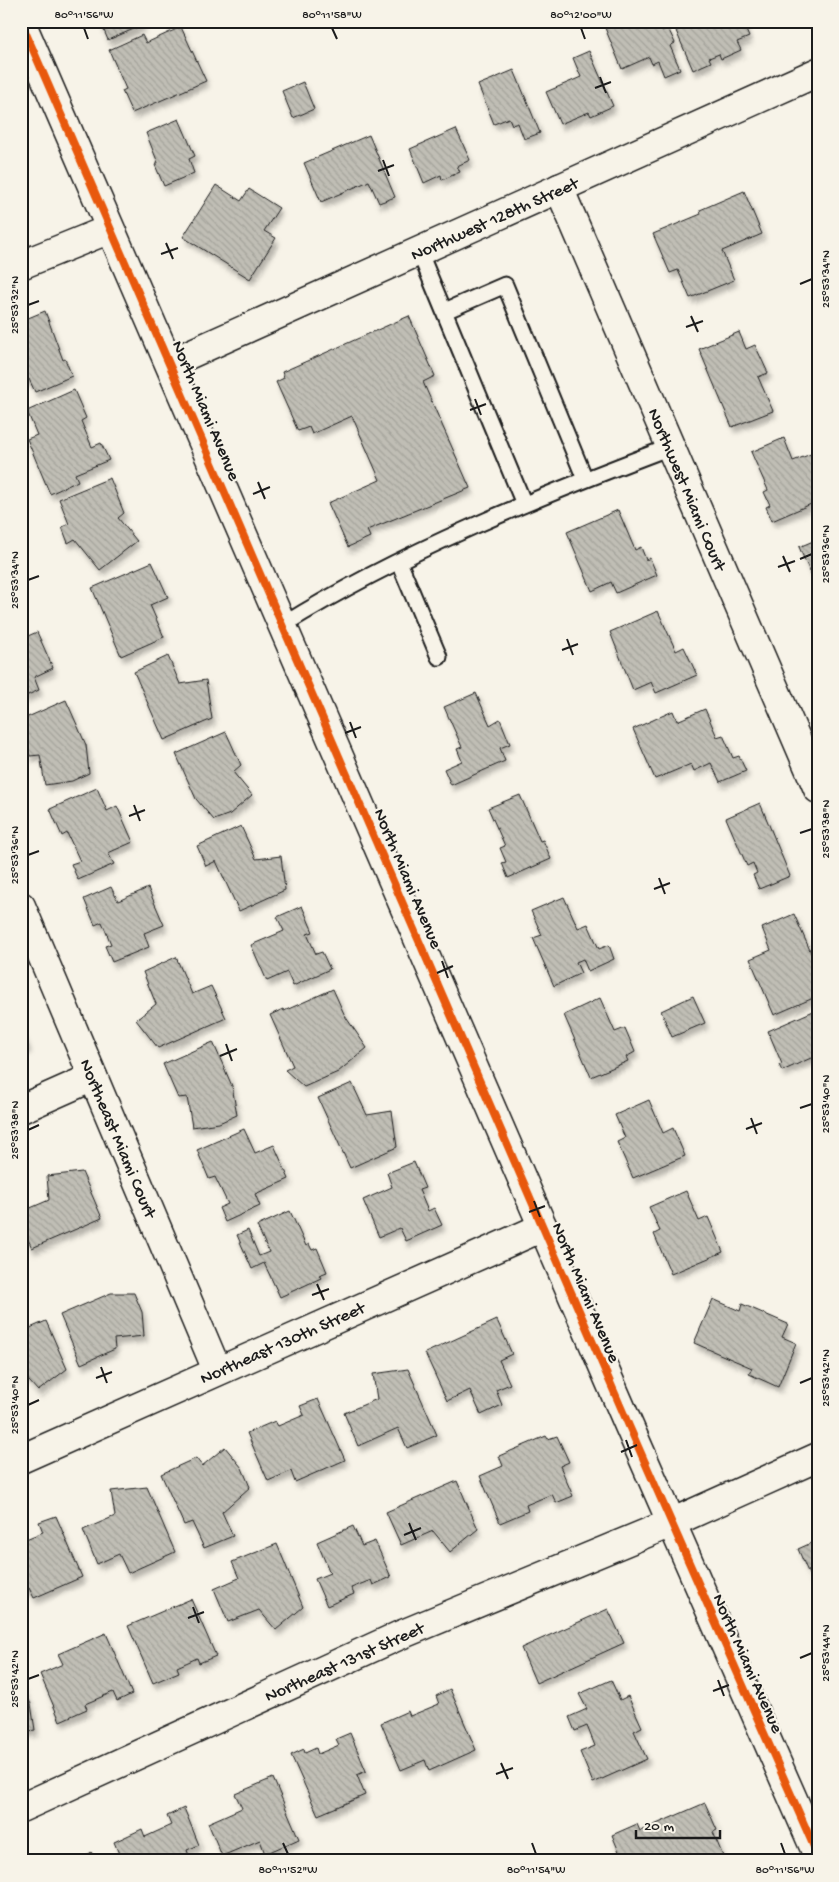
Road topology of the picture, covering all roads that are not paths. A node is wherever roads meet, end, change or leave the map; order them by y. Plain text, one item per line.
1 (21, 22) edge
2 (818, 72) edge
3 (559, 188) junction
4 (110, 229) junction
5 (419, 251) junction
6 (21, 265) edge
7 (445, 312) junction
8 (170, 362) junction
9 (670, 447) junction
10 (585, 479) junction
11 (524, 504) junction
12 (400, 562) junction
13 (283, 625) junction
14 (438, 657) dead end
15 (818, 789) edge
16 (21, 906) edge
17 (93, 1077) junction
18 (21, 1109) edge
19 (543, 1227) junction
20 (218, 1370) junction
21 (818, 1457) edge
22 (21, 1459) edge
23 (671, 1523) junction
24 (21, 1808) edge
25 (818, 1856) edge

1 - 4 street, North Miami Avenue
2 - 3 street, Northwest 128th Street
3 - 5 street, Northwest 128th Street
3 - 9 street, Northwest Miami Court
4 - 6 street
4 - 8 street, North Miami Avenue
5 - 7 lane
5 - 8 street, Northwest 128th Street
7 - 10 lane
7 - 11 lane
8 - 13 street, North Miami Avenue
9 - 10 lane
9 - 15 street, Northwest Miami Court
10 - 11 lane
11 - 12 lane
12 - 13 lane
12 - 14 lane
13 - 19 street, North Miami Avenue
16 - 17 street, Northeast Miami Court
17 - 18 street
17 - 20 street, Northeast Miami Court
19 - 20 street, Northeast 130th Street
19 - 23 street, North Miami Avenue
20 - 22 street, Northeast 130th Street
21 - 23 street, Northeast 131st Street
23 - 24 street, Northeast 131st Street
23 - 25 street, North Miami Avenue

